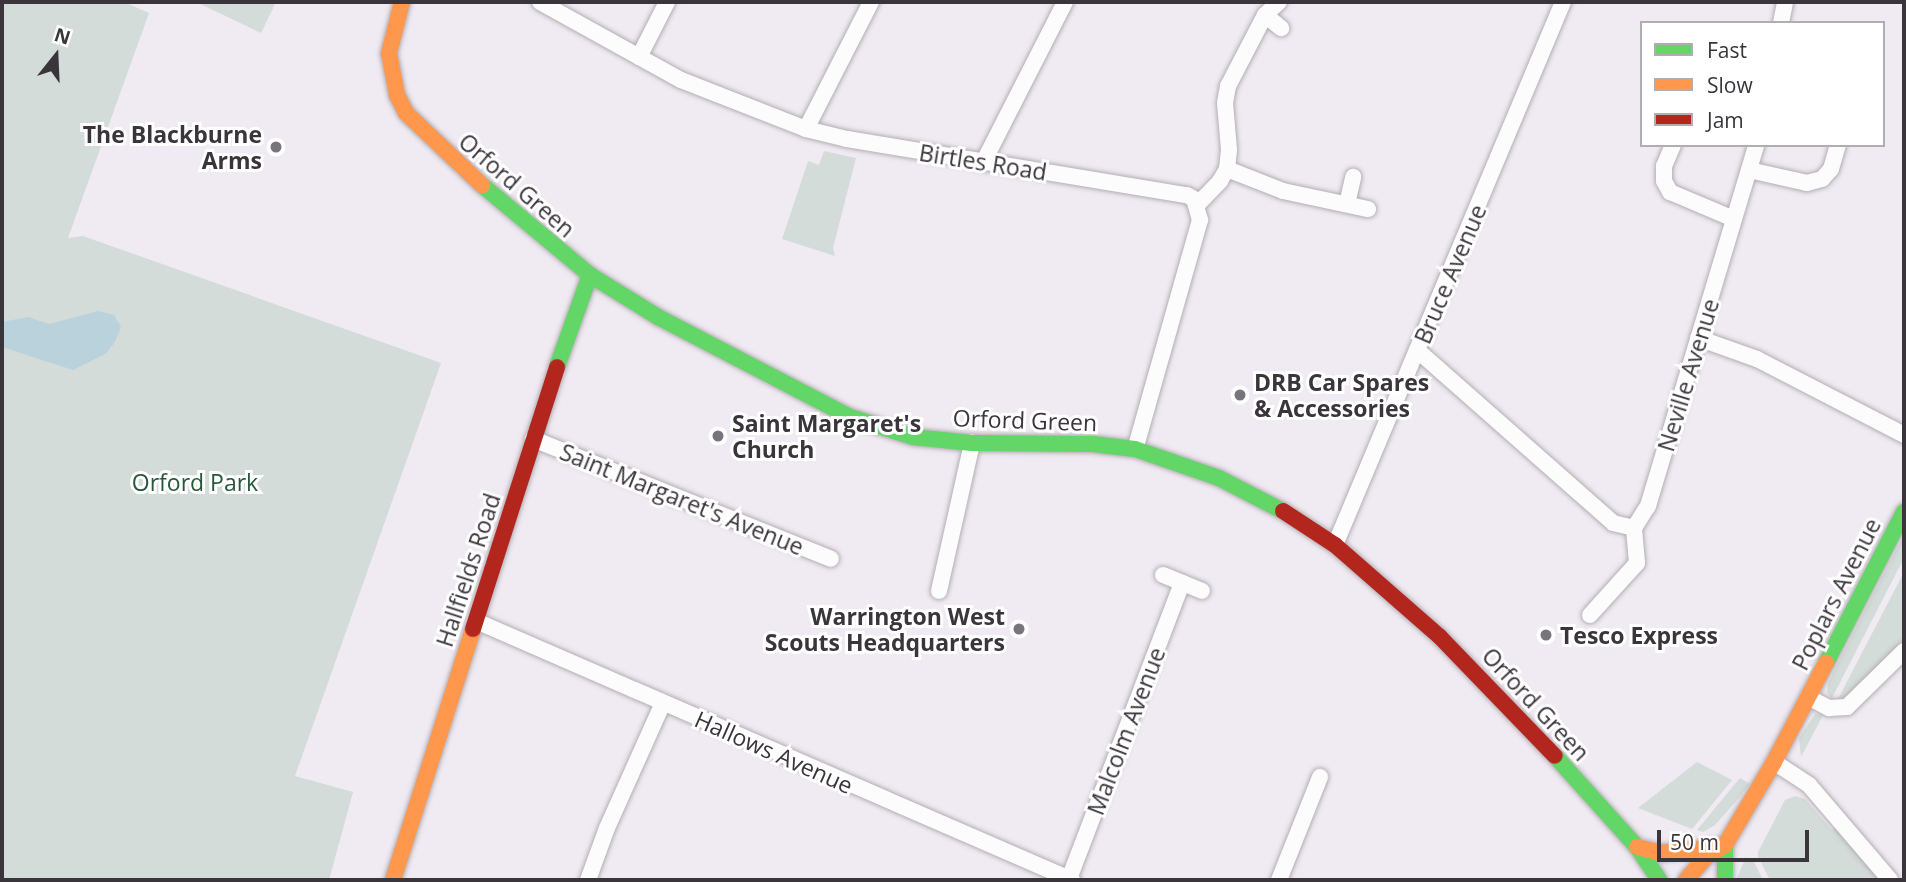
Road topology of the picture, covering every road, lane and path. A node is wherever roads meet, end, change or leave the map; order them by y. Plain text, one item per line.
1 (402, 2) edge
2 (540, 2) edge
3 (667, 2) edge
4 (871, 2) edge
5 (1065, 2) edge
6 (1279, 2) edge
7 (1563, 2) edge
8 (1785, 2) edge
9 (1265, 15) junction
10 (1782, 21) edge
11 (1282, 28) dead end
12 (639, 57) junction
13 (806, 130) junction
14 (1672, 147) edge
15 (1755, 147) edge
16 (1837, 147) edge
17 (983, 163) junction
18 (1227, 169) junction
19 (1749, 170) junction
20 (1353, 177) dead end
21 (1198, 204) junction
22 (1347, 204) junction
23 (1368, 209) dead end
24 (1734, 219) junction
25 (590, 275) junction
26 (1698, 338) junction
27 (1417, 350) junction
28 (1904, 436) edge
29 (533, 439) junction
30 (972, 443) junction
31 (1135, 449) junction
32 (1904, 512) edge
33 (1634, 527) junction
34 (1335, 545) junction
35 (831, 559) dead end
36 (1163, 575) dead end
37 (1182, 583) junction
38 (939, 591) dead end
39 (1202, 591) dead end
40 (1590, 614) dead end
41 (476, 621) junction
42 (1904, 651) edge
43 (1808, 697) junction
44 (663, 703) junction
45 (1774, 762) junction
46 (1320, 777) dead end
47 (1722, 846) junction
48 (1637, 848) junction
49 (594, 878) edge
50 (393, 880) edge
51 (1071, 880) edge
52 (1279, 880) edge
53 (1659, 880) edge
54 (1680, 880) edge
55 (1686, 880) edge
56 (1725, 880) edge
57 (1890, 880) edge

1 - 25 main road, Orford Green
2 - 12 street, Birtles Road
3 - 12 street
4 - 13 street
5 - 17 street
6 - 9 street
7 - 27 street, Bruce Avenue
8 - 10 street
9 - 11 street
9 - 18 street
12 - 13 street, Birtles Road
13 - 17 street, Birtles Road
14 - 24 street
15 - 19 street, Neville Avenue
16 - 19 street
17 - 21 street, Birtles Road
18 - 21 street
18 - 22 street
19 - 24 street, Neville Avenue
20 - 22 street
21 - 31 street
22 - 23 street
24 - 26 street, Neville Avenue
25 - 29 main road, Hallfields Road
25 - 30 main road, Orford Green
26 - 28 street
26 - 33 street, Neville Avenue
27 - 33 street
27 - 34 street, Bruce Avenue
29 - 35 street, Saint Margaret's Avenue
29 - 41 main road, Hallfields Road
30 - 31 main road, Orford Green
30 - 38 street
31 - 34 main road, Orford Green
32 - 43 main road, Poplars Avenue
33 - 40 street
34 - 48 main road, Orford Green
36 - 37 street
37 - 39 street
37 - 51 street, Malcolm Avenue
41 - 44 street, Hallows Avenue
41 - 50 main road, Hallfields Road
42 - 43 street, Poplars Avenue
43 - 45 main road, Poplars Avenue
44 - 49 street
44 - 51 street, Hallows Avenue
45 - 47 main road, Poplars Avenue
45 - 57 street
46 - 52 street
47 - 48 main road
47 - 55 main road, Poplars Avenue
47 - 56 main road
48 - 53 main road, Orford Green
48 - 54 main road, Orford Green

